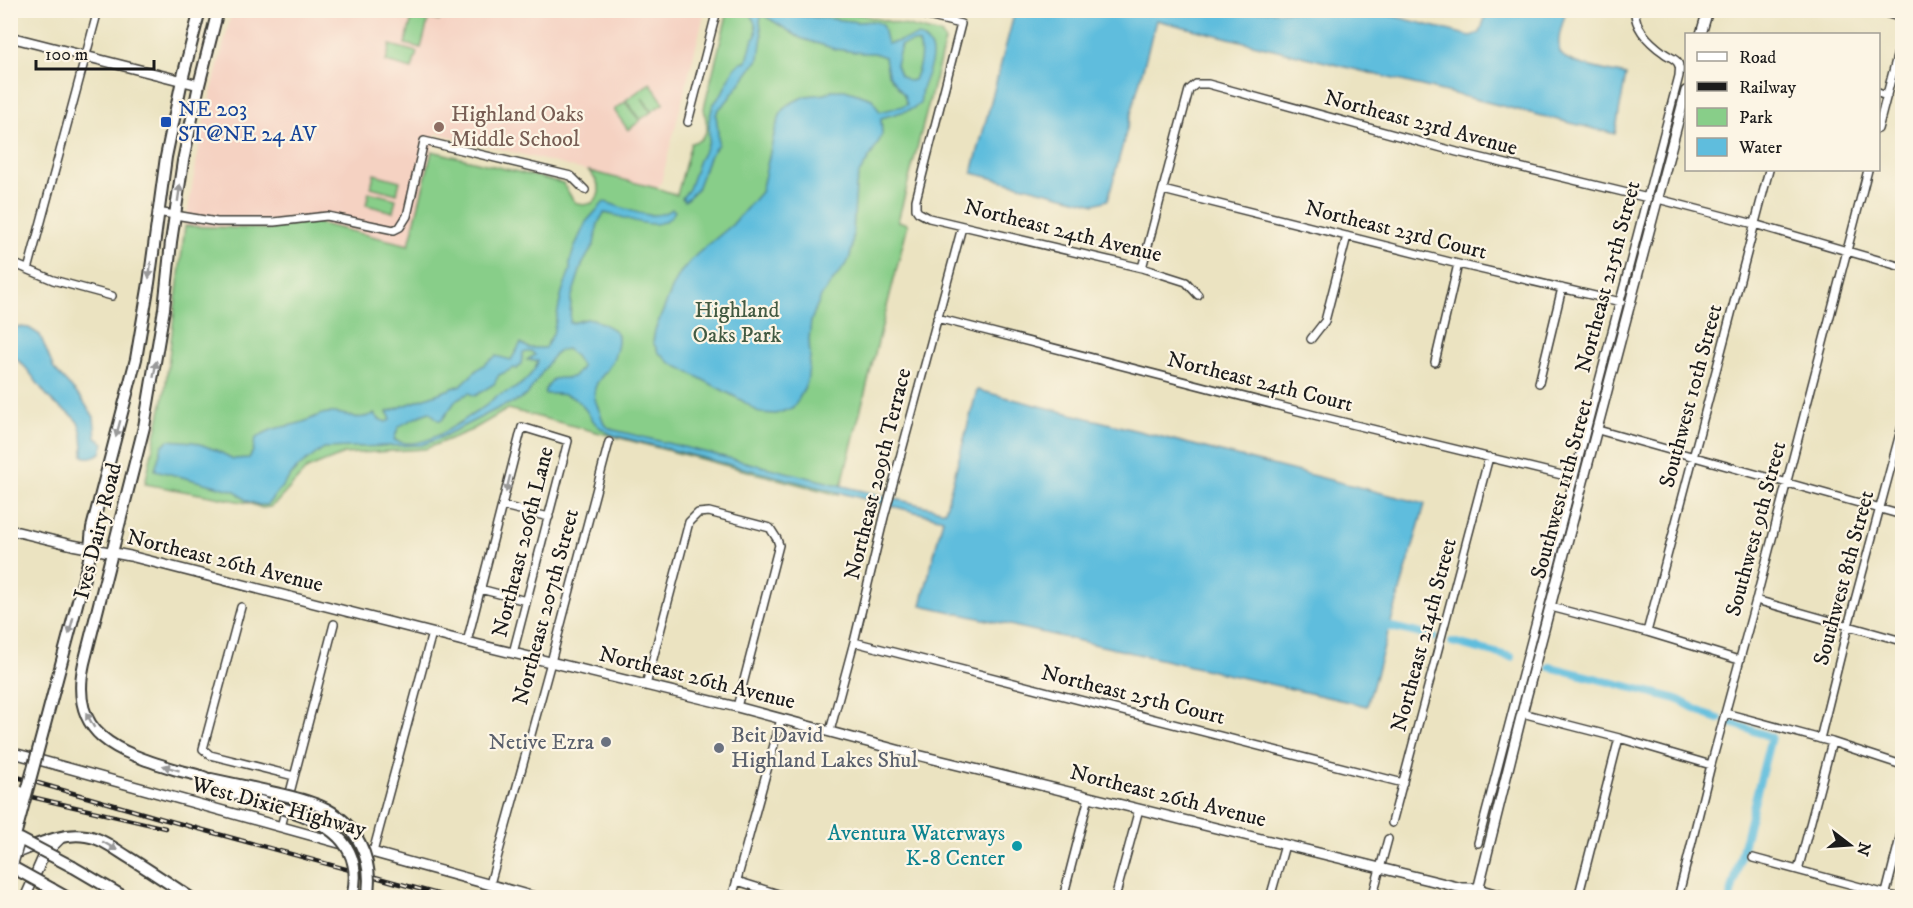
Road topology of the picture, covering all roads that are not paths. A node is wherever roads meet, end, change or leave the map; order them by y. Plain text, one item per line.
1 (98, 10) edge
2 (200, 10) edge
3 (218, 10) edge
4 (717, 10) edge
5 (902, 10) edge
6 (1635, 10) edge
7 (1708, 10) edge
8 (1879, 10) edge
9 (1902, 17) edge
10 (1701, 33) edge
11 (10, 37) edge
12 (1902, 37) edge
13 (86, 56) junction
14 (182, 80) junction
15 (199, 85) junction
16 (1685, 93) edge
17 (1880, 94) edge
18 (1887, 96) junction
19 (688, 122) dead end
20 (1880, 122) edge
21 (1768, 171) edge
22 (1868, 171) edge
23 (585, 190) dead end
24 (1163, 190) junction
25 (1653, 199) junction
26 (157, 212) junction
27 (175, 215) junction
28 (1755, 225) junction
29 (962, 227) junction
30 (1347, 236) junction
31 (1846, 252) junction
32 (10, 262) edge
33 (1458, 264) junction
34 (1902, 267) edge
35 (1142, 268) junction
36 (28, 270) junction
37 (1562, 288) junction
38 (1198, 295) dead end
39 (112, 296) dead end
40 (1621, 302) junction
41 (937, 318) junction
42 (1311, 339) dead end
43 (1435, 362) dead end
44 (1539, 383) dead end
45 (1902, 426) edge
46 (1598, 430) junction
47 (609, 442) dead end
48 (1489, 457) junction
49 (1693, 457) junction
50 (1574, 478) junction
51 (1786, 483) junction
52 (503, 506) junction
53 (1881, 509) junction
54 (1902, 515) edge
55 (549, 517) junction
56 (10, 530) edge
57 (90, 549) junction
58 (113, 553) junction
59 (480, 589) junction
60 (1756, 600) junction
61 (526, 601) junction
62 (241, 607) dead end
63 (1551, 607) junction
64 (334, 624) dead end
65 (1848, 626) junction
66 (1647, 632) junction
67 (432, 633) junction
68 (1902, 641) edge
69 (467, 642) junction
70 (854, 642) junction
71 (513, 653) junction
72 (1739, 660) junction
73 (551, 662) junction
74 (646, 685) junction
75 (736, 707) junction
76 (1522, 713) junction
77 (1725, 713) junction
78 (782, 719) junction
79 (830, 731) junction
80 (1619, 738) junction
81 (1820, 739) junction
82 (1832, 742) junction
83 (10, 752) edge
84 (1711, 765) junction
85 (1902, 765) edge
86 (294, 776) junction
87 (31, 777) junction
88 (208, 779) junction
89 (1403, 783) junction
90 (1089, 797) junction
91 (1140, 809) junction
92 (10, 810) edge
93 (1392, 823) dead end
94 (281, 828) junction
95 (1902, 830) edge
96 (15, 836) edge
97 (60, 839) junction
98 (1388, 839) dead end
99 (1478, 843) dead end
100 (1285, 845) junction
101 (10, 850) edge
102 (373, 852) junction
103 (10, 855) edge
104 (1753, 858) dead end
105 (11, 868) edge
106 (1380, 868) junction
107 (1798, 870) junction
108 (736, 881) junction
109 (490, 884) junction
110 (1477, 893) edge
111 (1886, 893) junction
112 (25, 897) edge
113 (69, 897) edge
114 (126, 897) edge
115 (191, 897) edge
116 (352, 897) edge
117 (367, 897) edge
118 (538, 897) edge
119 (732, 897) edge
120 (791, 897) edge
121 (1063, 897) edge
122 (1115, 897) edge
123 (1270, 897) edge
124 (1372, 897) edge
125 (1512, 897) edge
126 (1578, 897) edge
127 (1678, 897) edge
128 (1901, 897) edge

1 - 13 street
2 - 14 main road, Ives Dairy Road
3 - 15 main road, Ives Dairy Road
4 - 19 street
5 - 29 street, Northeast 24th Avenue
6 - 25 street, Northeast 215th Street
7 - 10 street
8 - 9 street
11 - 13 street
12 - 18 street
13 - 14 street
13 - 36 street
14 - 15 street
14 - 26 main road, Ives Dairy Road
27 -> 15 main road, Ives Dairy Road
16 - 25 street, Southwest 11th Street
17 - 18 street
18 - 20 street
21 - 28 street, Southwest 10th Street
22 - 31 street, Southwest 9th Street
23 - 27 street
24 - 25 street, Northeast 23rd Avenue
24 - 30 street, Northeast 23rd Court
24 - 35 street
25 - 28 street, Northeast 23rd Avenue
25 - 40 street, Northeast 215th Street
25 - 46 street, Southwest 11th Street
26 - 27 street
26 -> 57 main road, Ives Dairy Road
58 -> 27 main road, Ives Dairy Road
28 - 31 street, Northeast 23rd Avenue
28 - 49 street, Southwest 10th Street
29 - 35 street, Northeast 24th Avenue
29 - 41 street, Northeast 209th Terrace
30 - 33 street, Northeast 23rd Court
30 - 42 street
31 - 34 street, Northeast 23rd Avenue
31 - 51 street, Southwest 9th Street
32 - 36 street
33 - 37 street, Northeast 23rd Court
33 - 43 street
35 - 38 street, Northeast 24th Avenue
36 - 39 street
37 - 40 street, Northeast 23rd Court
37 - 44 street
40 - 50 street, Northeast 215th Street
41 - 48 street, Northeast 24th Court
41 - 70 street, Northeast 209th Terrace
45 - 53 street, Southwest 8th Street
46 - 49 street
46 - 63 street, Southwest 11th Street
47 - 73 street, Northeast 207th Street
48 - 50 street, Northeast 24th Court
48 - 89 street, Northeast 214th Street
49 - 51 street
49 - 66 street, Southwest 10th Street
50 - 99 street, Northeast 215th Street
51 - 53 street
51 - 60 street, Southwest 9th Street
52 - 55 street
55 -> 52 street, Northeast 206th Lane
52 - 59 street
53 - 54 street
53 - 65 street, Southwest 8th Street
55 - 61 street, Northeast 206th Lane
56 - 57 street, Northeast 26th Avenue
57 - 58 street, Northeast 26th Avenue
57 -> 87 main road, Ives Dairy Road, bridge
58 - 67 street, Northeast 26th Avenue
88 -> 58 main road, Ives Dairy Road
59 - 61 street
59 - 69 street
60 - 65 street
60 - 72 street, Southwest 9th Street
61 - 71 street, Northeast 206th Lane
62 - 86 street
63 - 66 street
63 - 76 street, Southwest 11th Street
64 - 86 street
65 - 68 street
65 - 81 street, Southwest 8th Street
66 - 72 street
67 - 69 street, Northeast 26th Avenue
67 - 102 street
69 - 71 street, Northeast 26th Avenue
70 - 79 street, Northeast 209th Terrace
70 - 89 street, Northeast 25th Court
71 - 73 street, Northeast 26th Avenue
72 - 77 street, Southwest 9th Street
73 - 74 street, Northeast 26th Avenue
73 - 109 street, Northeast 207th Street
74 - 75 street, Northeast 26th Avenue
74 - 75 street
75 - 78 street, Northeast 26th Avenue
76 - 80 street
76 - 110 street, Southwest 11th Street
77 - 81 street
77 - 84 street, Southwest 9th Street
78 - 79 street, Northeast 26th Avenue
78 - 108 street
79 - 90 street, Northeast 26th Avenue
80 - 84 street
80 - 126 street
81 - 82 street
82 - 85 street
82 - 107 street
83 - 94 street, West Dixie Highway
84 - 127 street, Southwest 9th Street
86 - 94 street
87 - 92 main road, bridge
87 - 96 main road, Ives Dairy Road, bridge
88 - 116 main road, Ives Dairy Road, bridge
88 - 117 main road, bridge
89 - 93 street, Northeast 214th Street
90 - 91 street, Northeast 26th Avenue
90 - 121 street
91 - 100 street, Northeast 26th Avenue
91 - 122 street
94 - 102 street, West Dixie Highway
95 - 111 street
96 - 101 main road, Ives Dairy Road
96 - 105 street, Ives Dairy Road, bridge
96 - 114 main road, bridge
97 - 103 main road
97 - 112 street
97 -> 115 main road
98 - 106 street
100 - 106 street, Northeast 26th Avenue
100 - 123 street
102 - 109 street, West Dixie Highway
104 - 107 street
105 - 113 main road, bridge
106 - 110 street, Northeast 26th Avenue
106 - 124 street
107 - 111 street
108 - 119 street
108 - 120 street
109 - 118 street, West Dixie Highway
110 - 125 street
111 - 128 street

